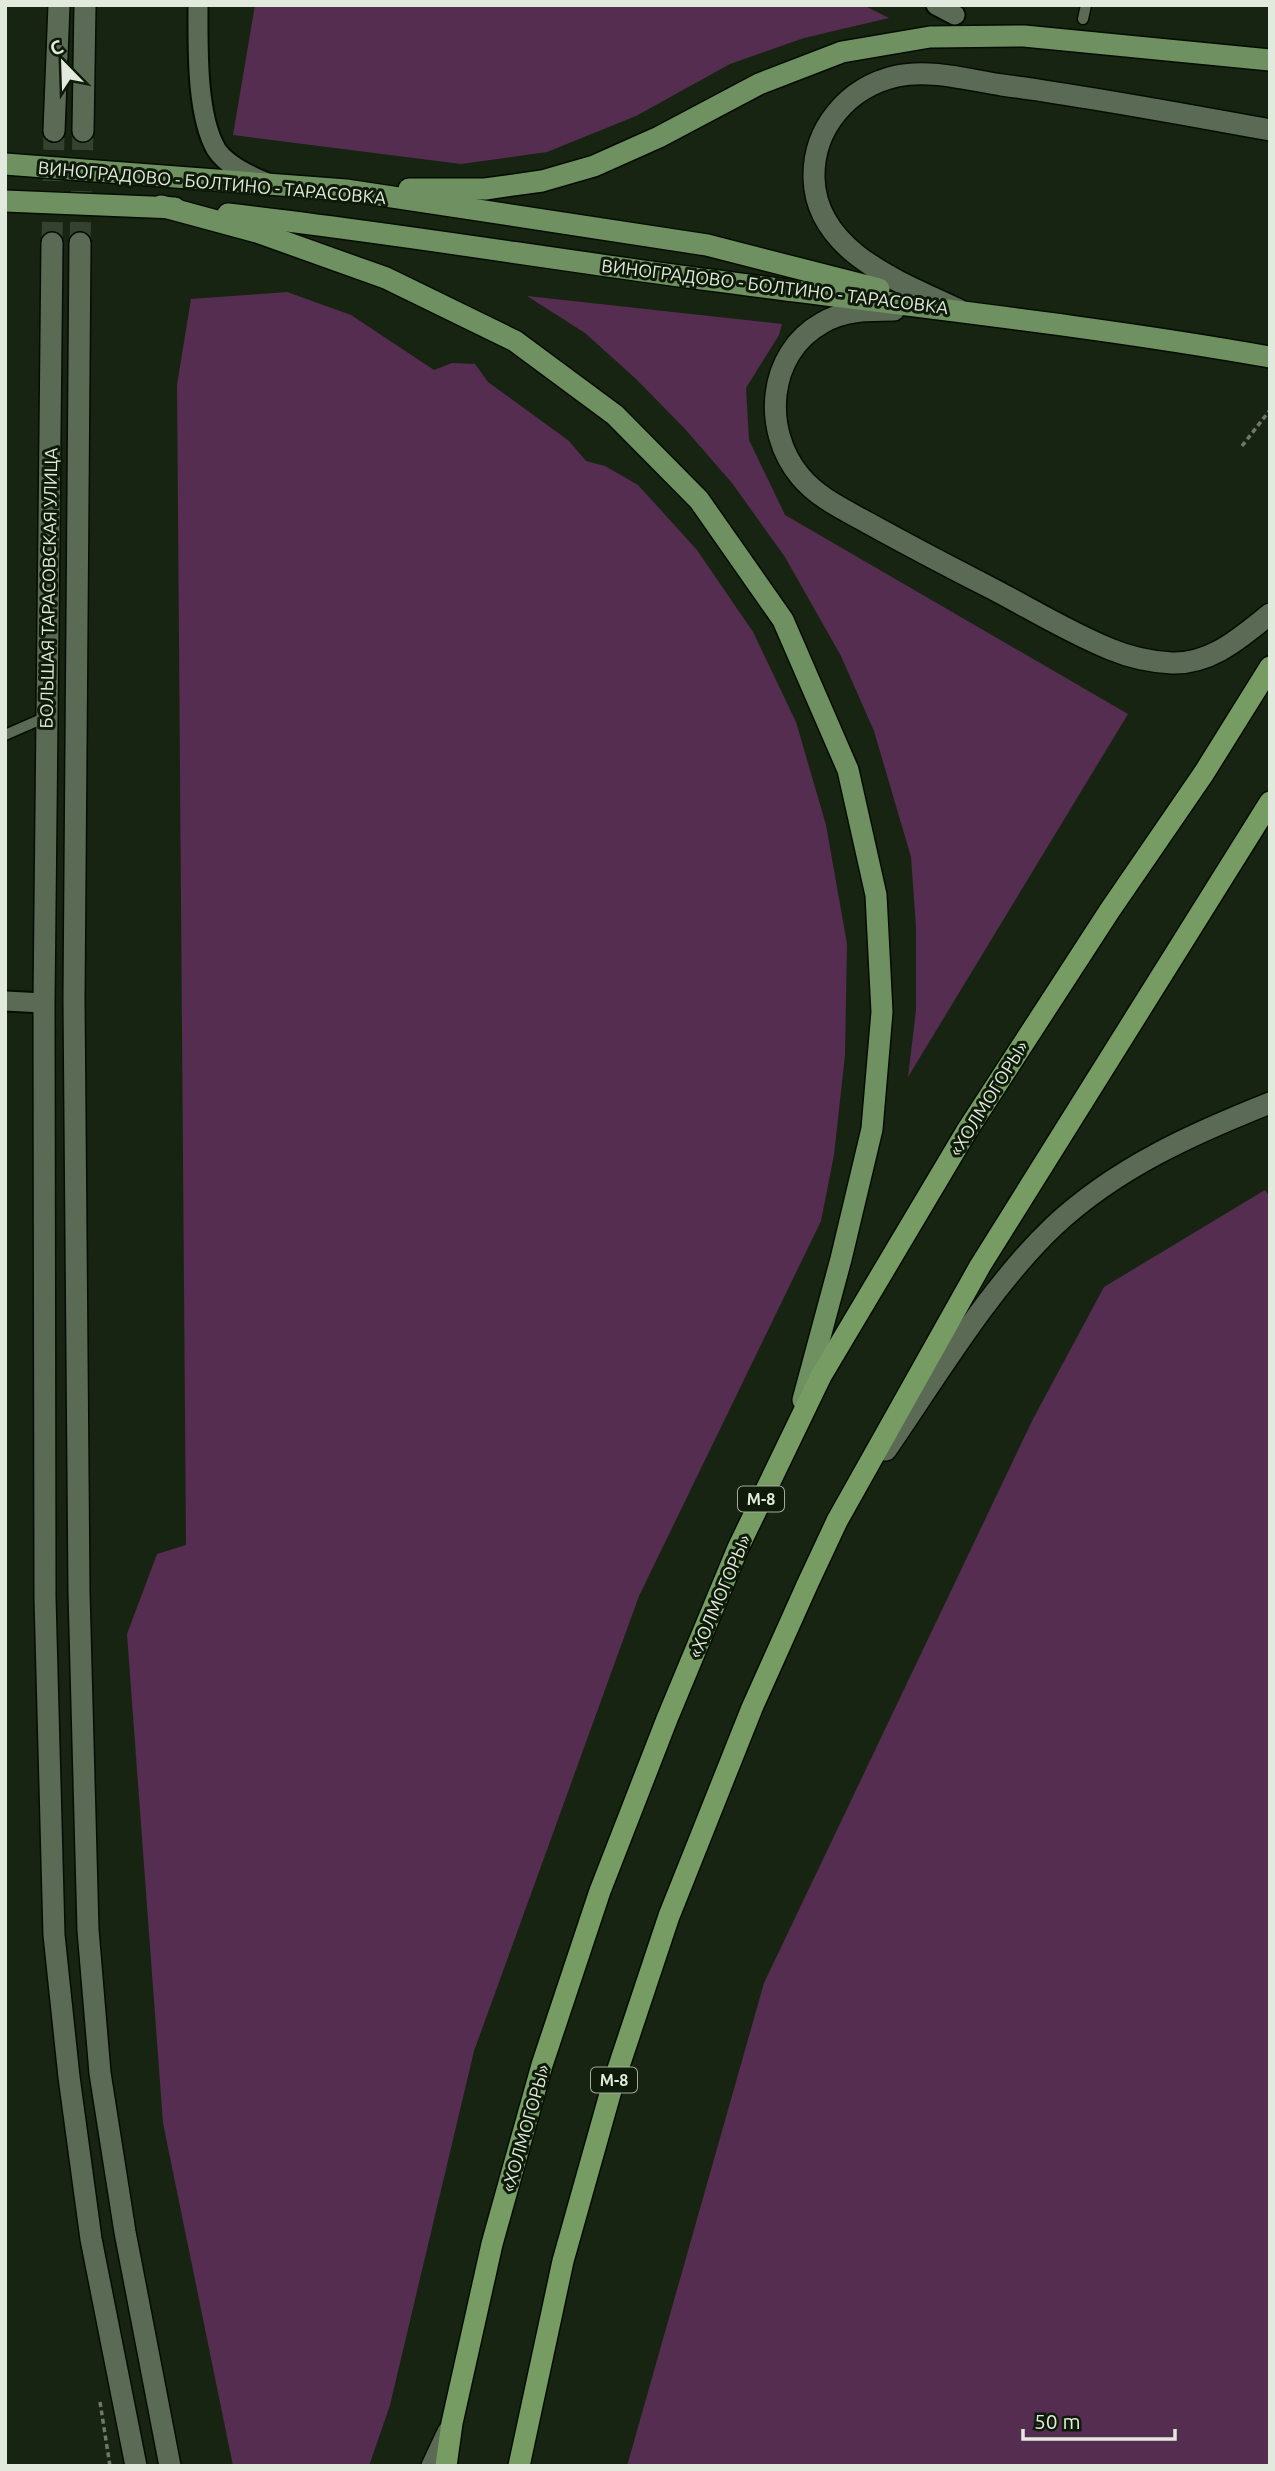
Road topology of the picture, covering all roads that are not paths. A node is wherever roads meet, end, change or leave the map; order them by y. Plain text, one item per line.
1 (59, 5) edge
2 (85, 5) edge
3 (198, 5) edge
4 (936, 5) edge
5 (1086, 5) edge
6 (954, 15) dead end
7 (1083, 19) dead end
8 (1270, 60) edge
9 (1270, 130) edge
10 (54, 131) tunnel mouth
11 (83, 131) tunnel mouth
12 (5, 164) edge
13 (269, 183) junction
14 (345, 190) junction
15 (5, 201) edge
16 (161, 206) junction
17 (52, 243) tunnel mouth
18 (80, 243) tunnel mouth
19 (959, 310) junction
20 (1270, 357) edge
21 (1270, 614) edge
22 (1270, 667) edge
23 (46, 717) junction
24 (5, 735) edge
25 (1270, 802) edge
26 (5, 1001) edge
27 (44, 1003) junction
28 (1270, 1103) edge
29 (795, 1431) junction
30 (837, 1521) junction
31 (452, 2423) junction
32 (136, 2466) edge
33 (170, 2466) edge
34 (432, 2466) edge
35 (446, 2466) edge
36 (519, 2466) edge

1 - 10 street
2 - 11 street
3 - 13 street
4 - 6 street
5 - 7 lane
8 - 14 main road
9 - 19 street
12 - 13 main road, ВИНОГРАДОВО - БОЛТИНО - ТАРАСОВКА
13 - 14 main road, ВИНОГРАДОВО - БОЛТИНО - ТАРАСОВКА
14 - 19 main road, ВИНОГРАДОВО - БОЛТИНО - ТАРАСОВКА
15 - 16 main road, ВИНОГРАДОВО - БОЛТИНО - ТАРАСОВКА
16 - 19 main road, ВИНОГРАДОВО - БОЛТИНО - ТАРАСОВКА
16 - 29 main road
17 - 23 street, БОЛЬШАЯ ТАРАСОВСКАЯ УЛИЦА
18 - 33 street, БОЛЬШАЯ ТАРАСОВСКАЯ УЛИЦА
19 - 20 main road
19 - 21 street
22 - 29 highway, «ХОЛМОГОРЫ» / М-8
23 - 24 lane
23 - 27 street, БОЛЬШАЯ ТАРАСОВСКАЯ УЛИЦА
25 - 30 highway, М-8
26 - 27 street
27 - 32 street, БОЛЬШАЯ ТАРАСОВСКАЯ УЛИЦА
28 - 30 street
29 - 31 highway, «ХОЛМОГОРЫ» / М-8
30 - 36 highway, М-8
31 - 34 street
31 - 35 highway, «ХОЛМОГОРЫ» / М-8

